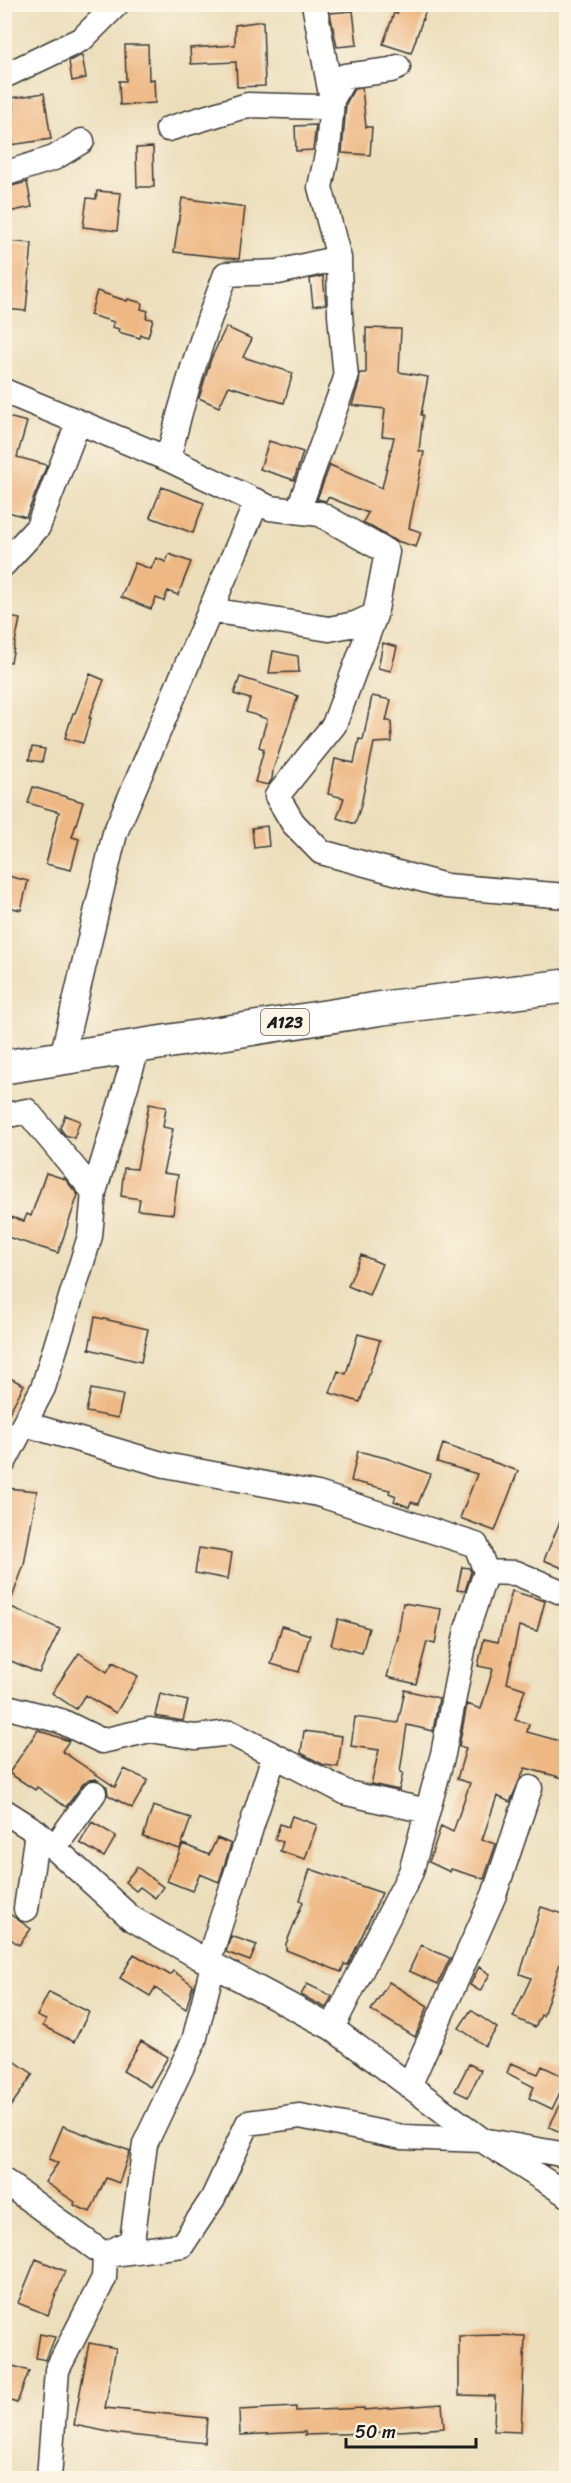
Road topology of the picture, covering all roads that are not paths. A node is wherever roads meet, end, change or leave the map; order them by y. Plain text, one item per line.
1 (117, 4) edge
2 (314, 4) edge
3 (96, 14) edge
4 (398, 67) dead end
5 (4, 76) edge
6 (332, 100) junction
7 (168, 129) dead end
8 (82, 141) dead end
9 (4, 174) edge
10 (339, 258) junction
11 (4, 391) edge
12 (78, 423) junction
13 (168, 459) junction
14 (257, 501) junction
15 (298, 511) junction
16 (4, 564) edge
17 (210, 610) junction
18 (375, 615) junction
19 (567, 896) edge
20 (567, 986) edge
21 (138, 1046) junction
22 (62, 1057) junction
23 (4, 1066) edge
24 (4, 1116) edge
25 (94, 1192) junction
26 (25, 1424) junction
27 (4, 1462) edge
28 (486, 1572) junction
29 (567, 1594) edge
30 (4, 1706) edge
31 (274, 1756) junction
32 (530, 1788) dead end
33 (94, 1793) dead end
34 (4, 1811) edge
35 (428, 1811) junction
36 (45, 1840) junction
37 (26, 1909) dead end
38 (211, 1963) junction
39 (332, 2028) junction
40 (409, 2086) junction
41 (482, 2139) junction
42 (567, 2155) edge
43 (4, 2181) edge
44 (567, 2194) edge
45 (105, 2255) junction
46 (49, 2478) edge

1 - 3 street
2 - 6 street
3 - 5 street
4 - 6 street
6 - 7 street
6 - 10 street
8 - 9 street
10 - 13 street
10 - 15 street
11 - 12 street
12 - 13 street
12 - 16 street
13 - 14 street
14 - 15 street
14 - 17 street
15 - 18 street
17 - 18 street
17 - 22 street
18 - 19 street
20 - 21 highway, A123
21 - 22 highway, A123
21 - 25 street
22 - 23 highway, A123
24 - 25 street
25 - 26 street
26 - 27 street
26 - 28 street
28 - 29 street
28 - 35 street
30 - 31 street
31 - 35 street
31 - 38 street
32 - 40 street
33 - 36 street
34 - 36 street
35 - 39 street
36 - 37 street
36 - 38 street
38 - 39 street
38 - 45 street
39 - 40 street
40 - 41 street
41 - 42 street
41 - 44 street
41 - 45 street
43 - 45 street
45 - 46 street

